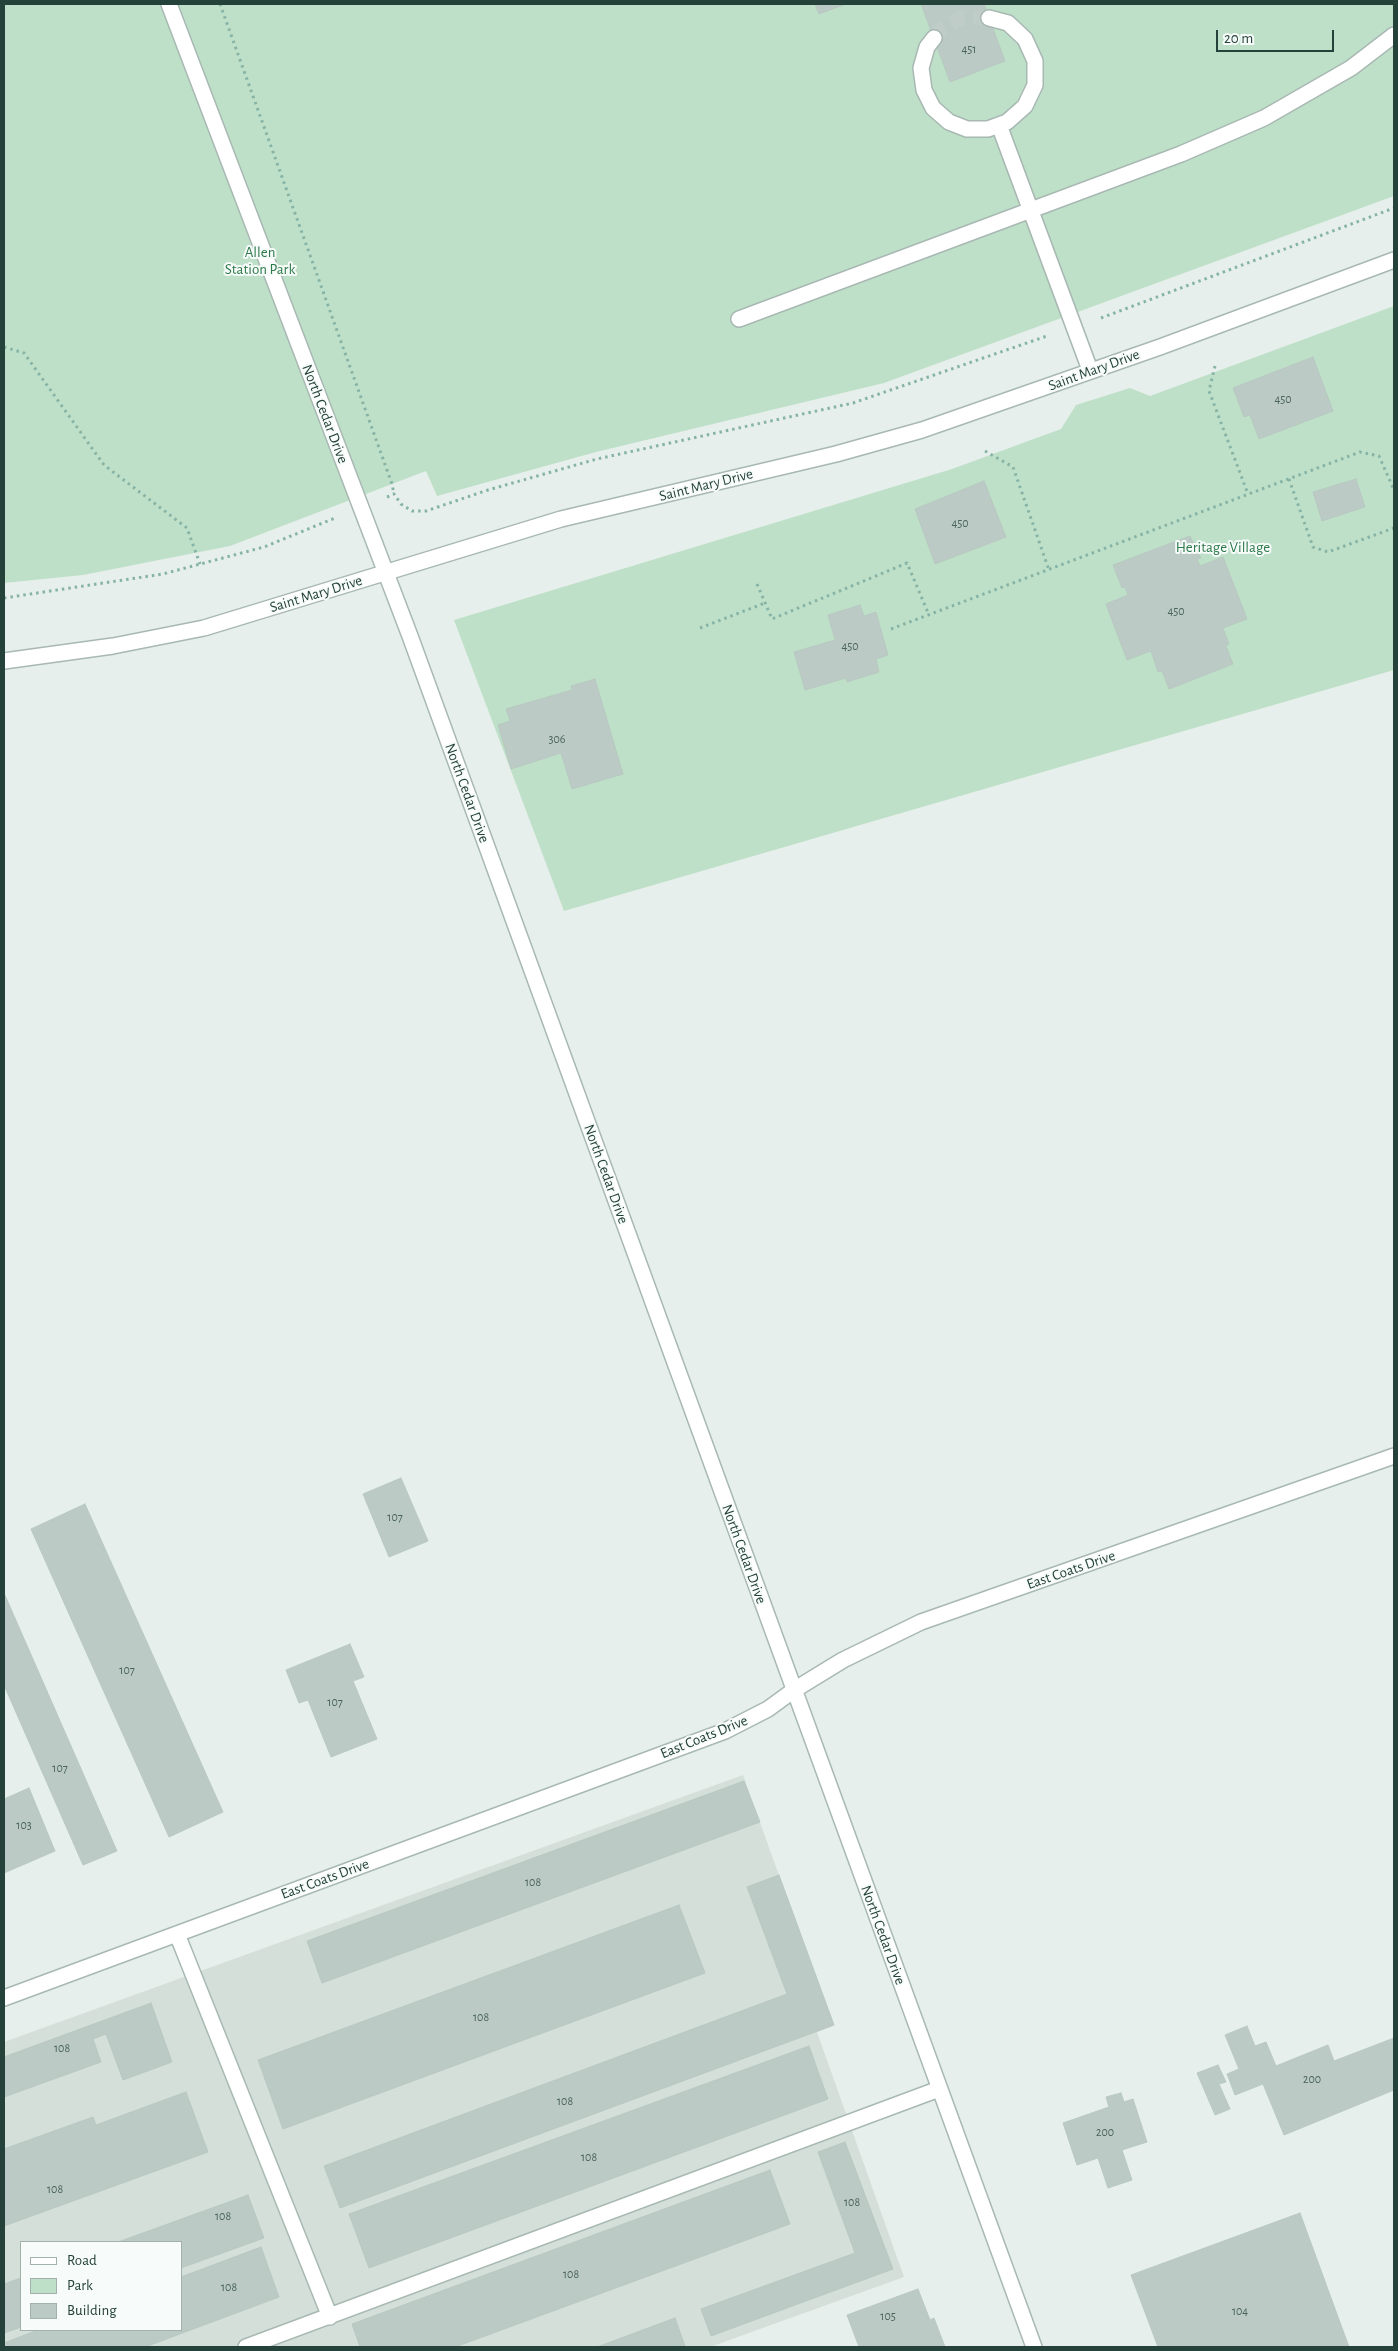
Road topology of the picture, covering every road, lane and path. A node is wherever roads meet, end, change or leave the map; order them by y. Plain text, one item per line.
1 (169, 4) edge
2 (220, 4) edge
3 (989, 18) tunnel mouth
4 (1394, 35) edge
5 (934, 38) tunnel mouth
6 (999, 125) junction
7 (1394, 208) edge
8 (1030, 210) junction
9 (1394, 260) edge
10 (739, 319) dead end
11 (1073, 328) junction
12 (4, 347) edge
13 (1215, 366) dead end
14 (1090, 370) junction
15 (985, 450) dead end
16 (1289, 479) junction
17 (1394, 490) edge
18 (394, 494) junction
19 (1248, 494) junction
20 (360, 508) junction
21 (1394, 528) edge
22 (200, 564) junction
23 (1049, 570) junction
24 (386, 573) junction
25 (758, 584) dead end
26 (4, 598) edge
27 (765, 603) junction
28 (929, 615) junction
29 (700, 628) dead end
30 (891, 629) dead end
31 (4, 661) edge
32 (1394, 1456) edge
33 (794, 1690) junction
34 (176, 1934) junction
35 (4, 1998) edge
36 (939, 2089) junction
37 (330, 2317) junction
38 (246, 2347) edge
39 (1034, 2347) edge

1 - 20 street, North Cedar Drive
2 - 18 path
3 - 6 street
4 - 8 street
5 - 6 street
6 - 8 street
7 - 11 path
8 - 10 street
8 - 11 street
9 - 14 street, Saint Mary Drive
11 - 14 street
11 - 18 path
12 - 22 path
13 - 19 path
14 - 24 street, Saint Mary Drive
15 - 23 path
16 - 17 path
16 - 19 path
16 - 21 path
18 - 20 path
19 - 23 path
20 - 22 path
20 - 24 street, North Cedar Drive
22 - 26 path
23 - 28 path
24 - 31 street, Saint Mary Drive
24 - 33 street, North Cedar Drive
25 - 27 path
27 - 28 path
27 - 29 path
28 - 30 path
32 - 33 street, East Coats Drive
33 - 34 street, East Coats Drive
33 - 36 street, North Cedar Drive
34 - 35 street, East Coats Drive
34 - 37 street
36 - 37 street
36 - 39 street, North Cedar Drive
37 - 38 street

